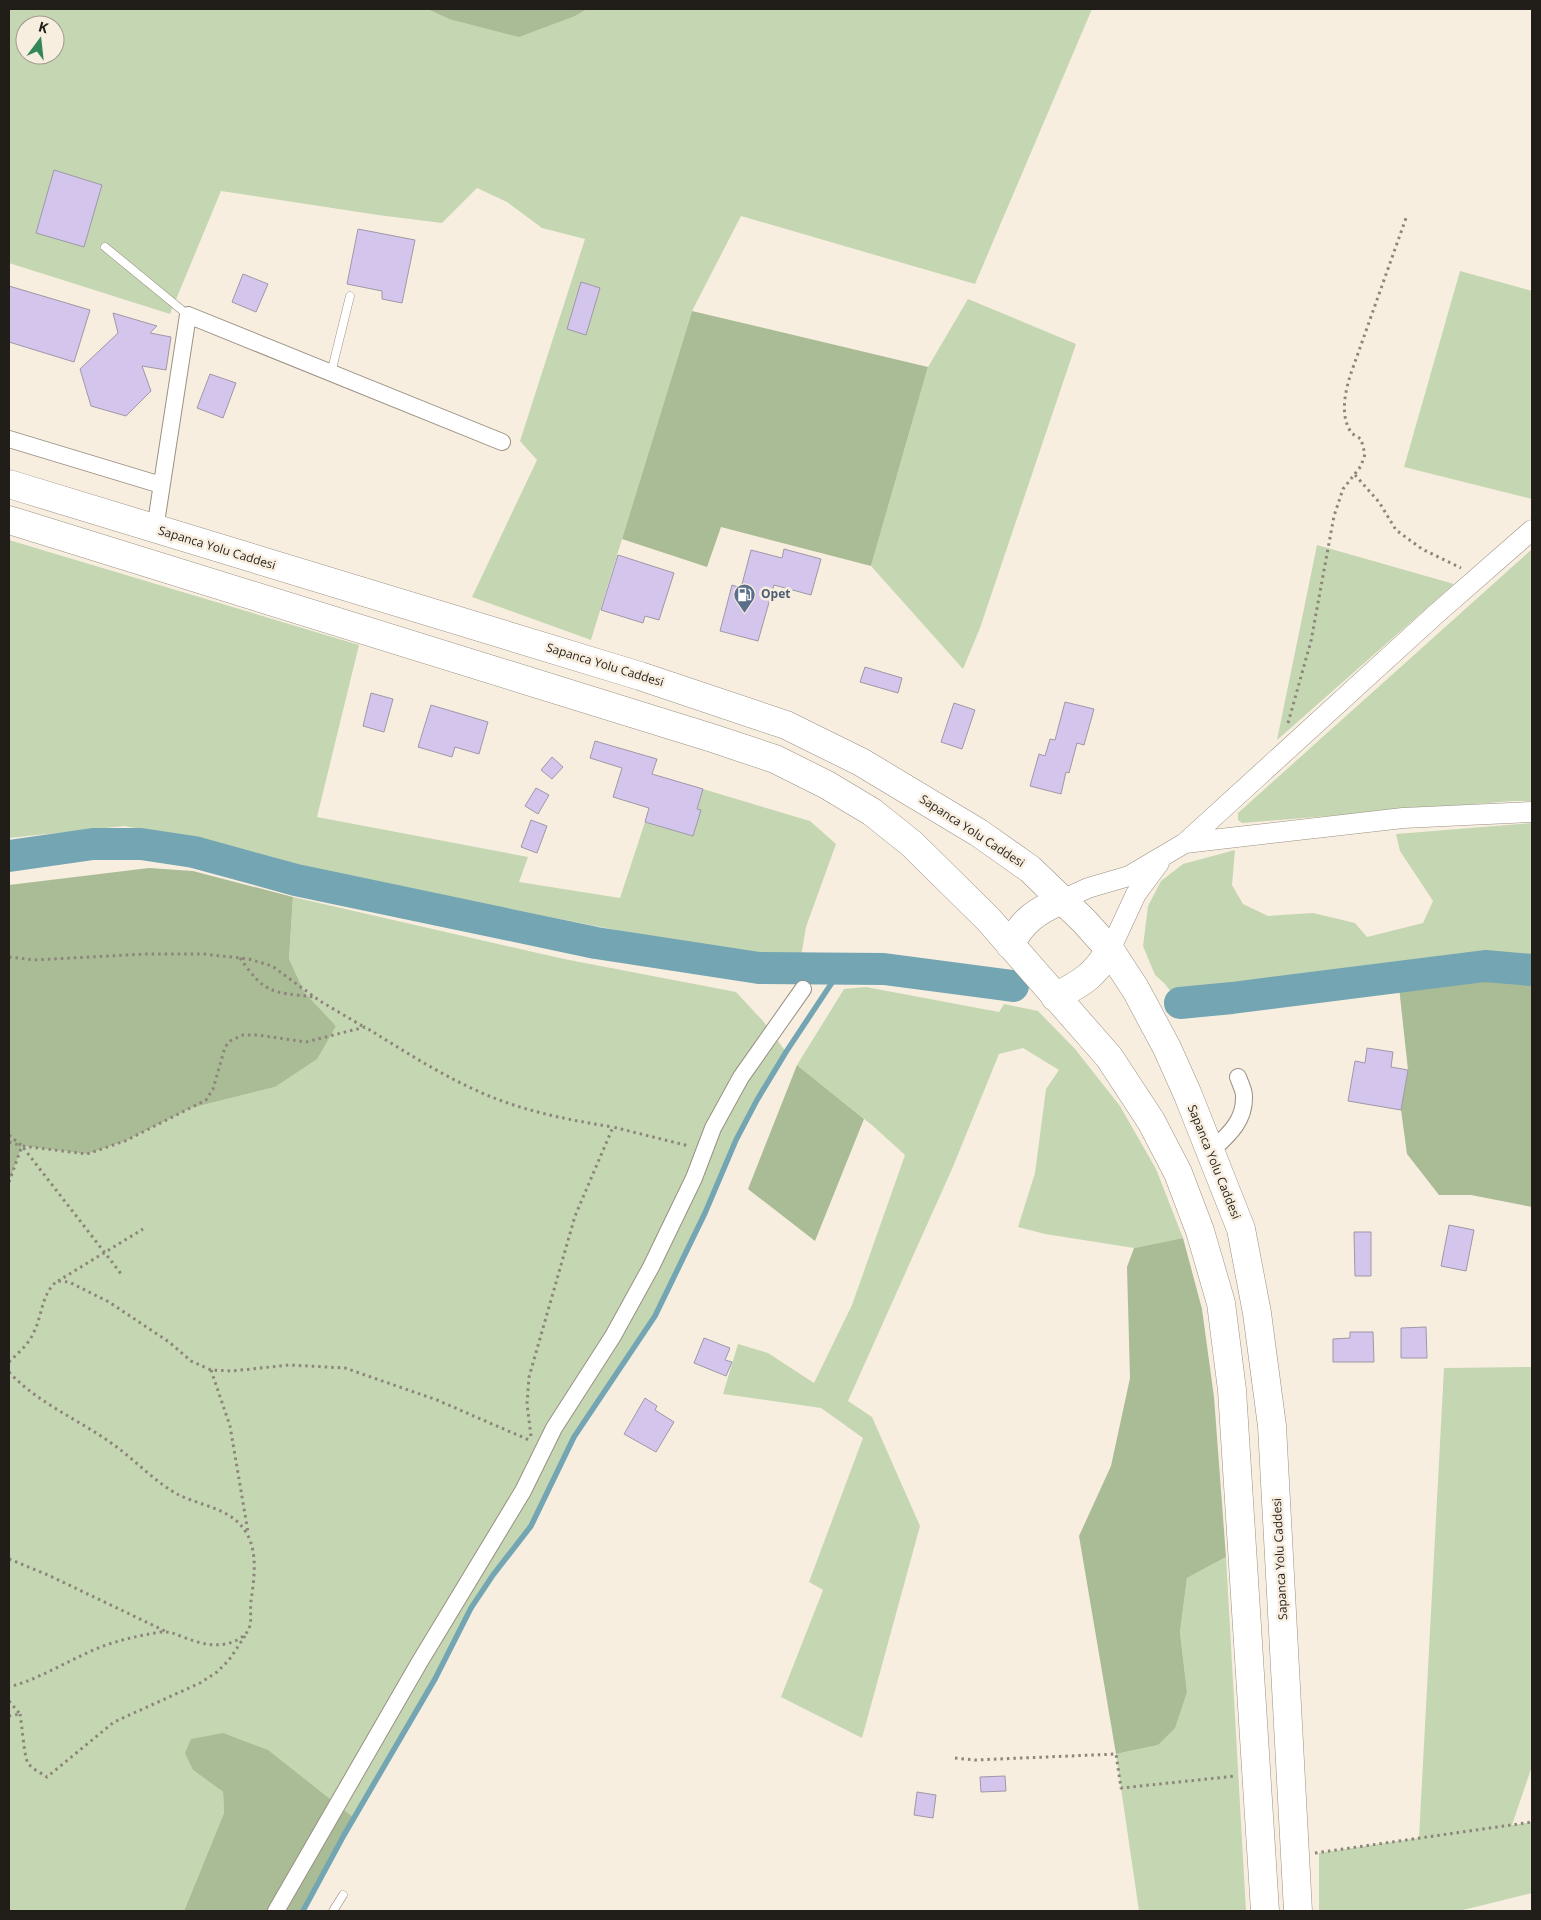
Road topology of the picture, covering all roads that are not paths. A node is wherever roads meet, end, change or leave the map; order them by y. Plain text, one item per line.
1 (105, 247) dead end
2 (350, 296) dead end
3 (188, 315) junction
4 (331, 373) junction
5 (9, 439) edge
6 (502, 442) dead end
7 (9, 484) edge
8 (162, 485) junction
9 (9, 520) edge
10 (155, 529) junction
11 (1532, 530) edge
12 (1532, 812) edge
13 (1185, 843) junction
14 (1163, 857) junction
15 (1062, 900) junction
16 (1010, 945) junction
17 (1110, 950) junction
18 (803, 989) dead end
19 (1055, 997) junction
20 (1238, 1077) dead end
21 (1210, 1152) junction
22 (342, 1895) dead end
23 (276, 1911) edge
24 (333, 1911) edge
25 (1265, 1911) edge
26 (1298, 1911) edge

1 - 3 lane
2 - 4 lane
3 - 4 street
3 - 8 street
4 - 6 street
5 - 8 street
7 - 10 highway, Sapanca Yolu Caddesi
8 - 10 street
9 - 16 highway
10 - 15 highway, Sapanca Yolu Caddesi
11 - 13 street
12 - 13 street
13 - 14 street
14 - 15 street
14 - 17 street
15 - 16 highway
15 - 17 highway, Sapanca Yolu Caddesi
16 - 19 highway
17 - 19 highway
17 - 21 highway, Sapanca Yolu Caddesi
18 - 23 street
19 - 25 highway
20 - 21 street
21 - 26 highway, Sapanca Yolu Caddesi
22 - 24 lane

